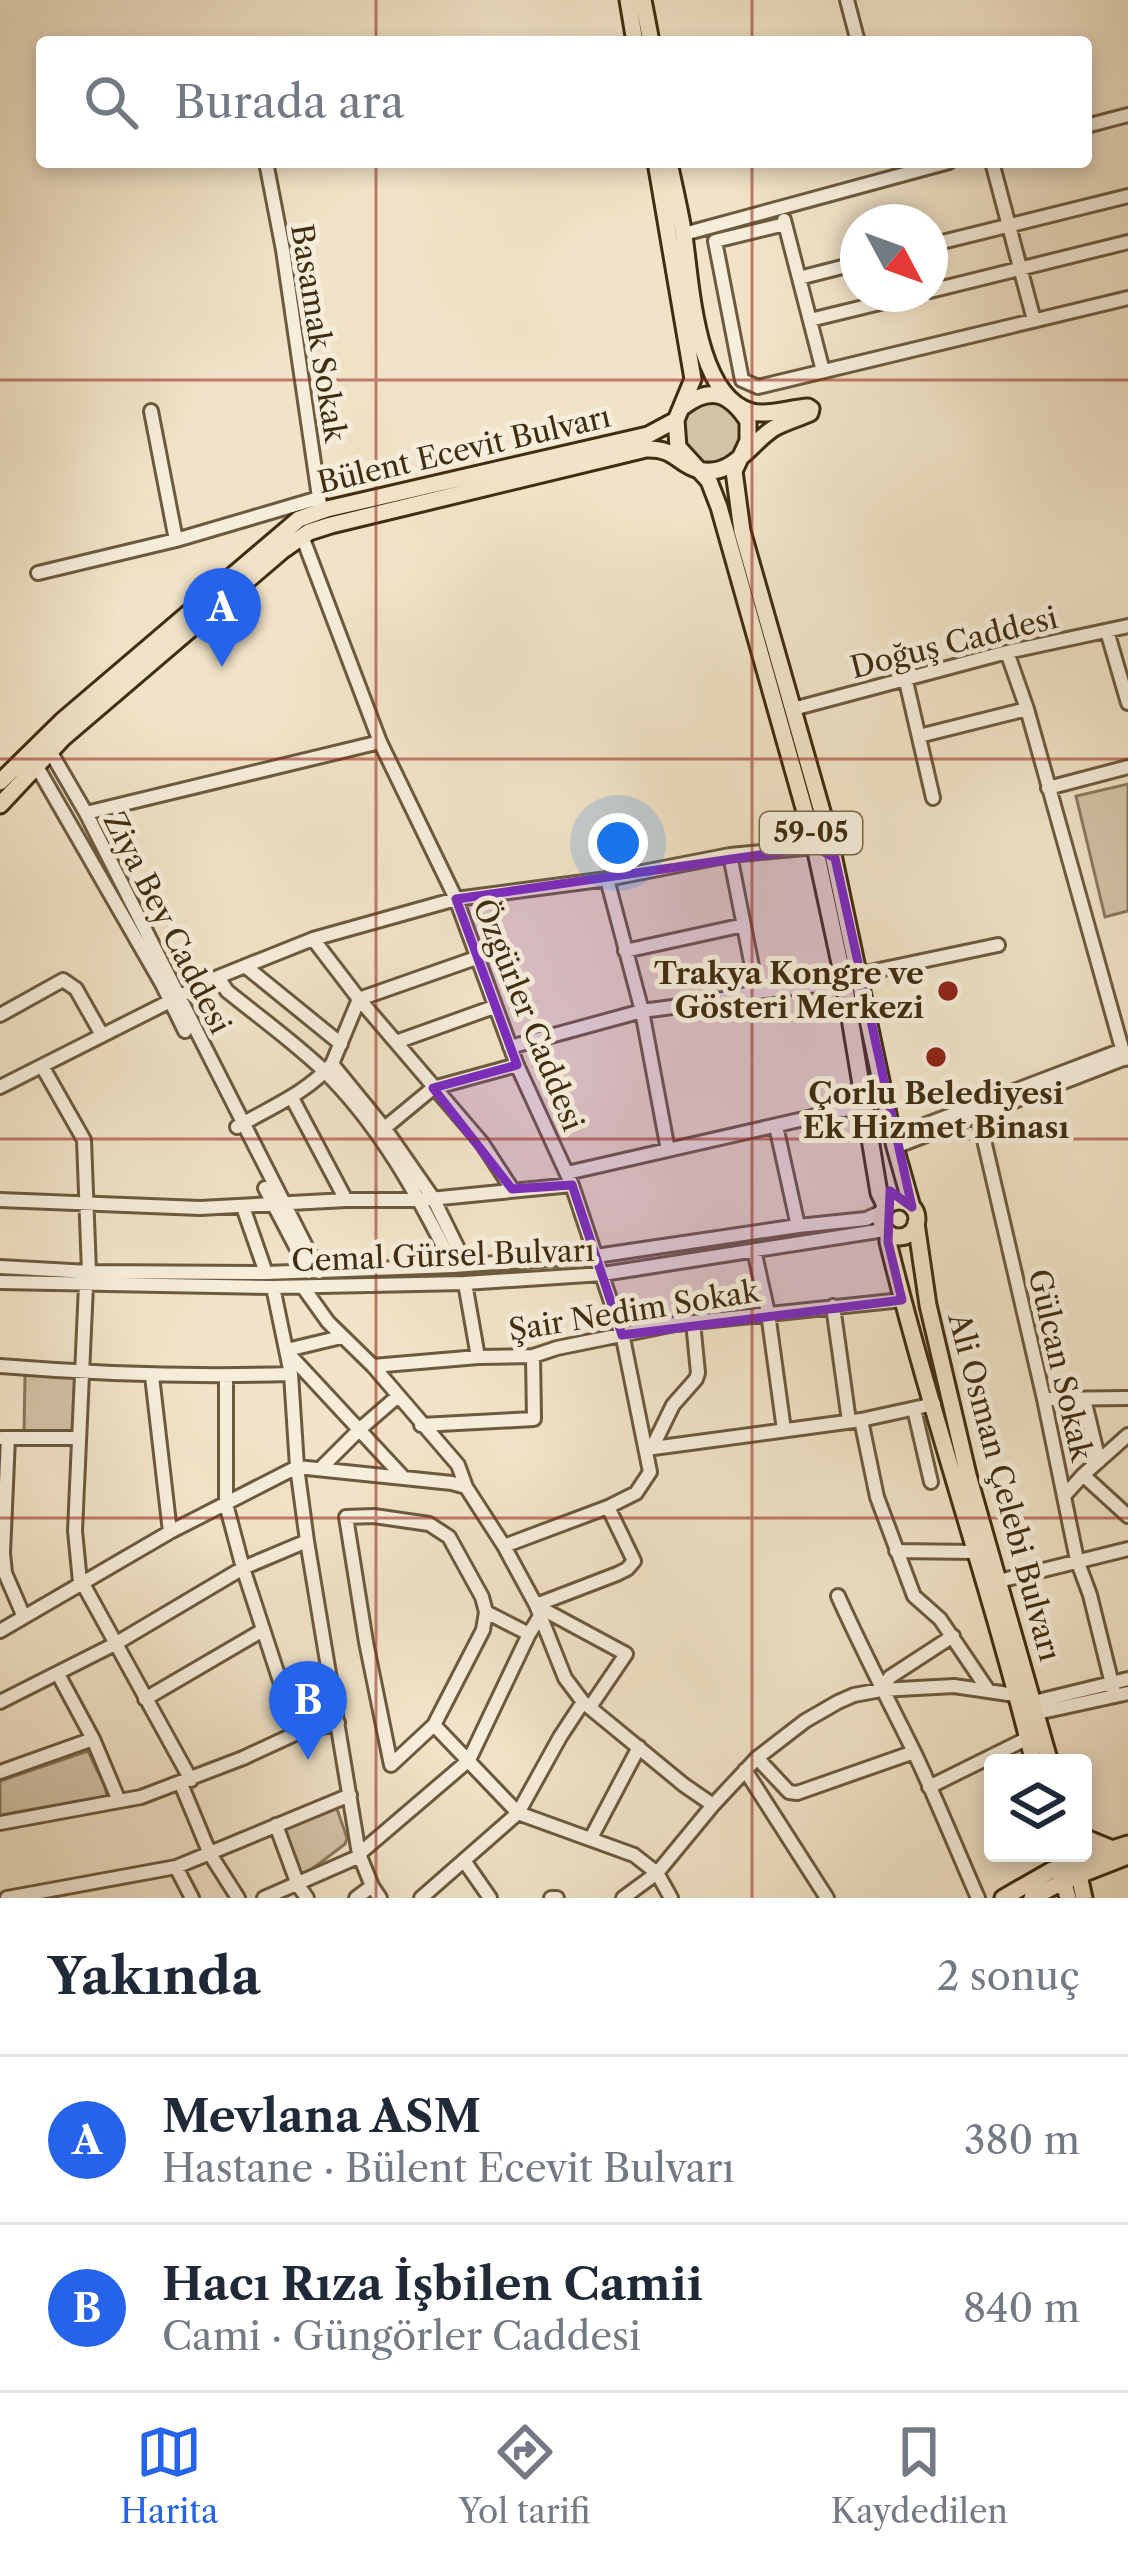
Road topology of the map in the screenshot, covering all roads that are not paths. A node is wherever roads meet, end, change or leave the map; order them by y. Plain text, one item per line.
1 (628, 0) edge
2 (643, 0) edge
3 (848, 0) edge
4 (634, 36) edge
5 (650, 36) edge
6 (857, 36) edge
7 (1128, 115) edge
8 (1092, 124) edge
9 (267, 168) edge
10 (657, 168) edge
11 (671, 168) edge
12 (887, 168) edge
13 (927, 168) edge
14 (994, 168) edge
15 (888, 178) junction
16 (1128, 196) edge
17 (780, 207) junction
18 (785, 224) junction
19 (1009, 226) junction
20 (684, 233) junction
21 (948, 241) edge
22 (1128, 242) edge
23 (840, 268) edge
24 (1020, 268) junction
25 (799, 278) junction
26 (948, 286) edge
27 (1128, 298) edge
28 (842, 312) edge
29 (809, 320) junction
30 (1034, 320) junction
31 (823, 371) junction
32 (730, 399) junction
33 (151, 411) dead end
34 (680, 413) junction
35 (739, 460) junction
36 (698, 470) junction
37 (320, 504) junction
38 (302, 536) junction
39 (176, 540) junction
40 (38, 573) dead end
41 (1128, 626) edge
42 (1107, 631) junction
43 (1007, 652) junction
44 (905, 677) junction
45 (1128, 703) edge
46 (793, 709) junction
47 (1027, 709) junction
48 (919, 736) junction
49 (380, 742) junction
50 (50, 751) junction
51 (36, 765) junction
52 (1128, 767) edge
53 (0, 782) edge
54 (1048, 788) junction
55 (933, 798) dead end
56 (0, 806) edge
57 (86, 813) junction
58 (815, 847) junction
59 (730, 856) junction
60 (835, 859) junction
61 (607, 879) junction
62 (456, 899) junction
63 (744, 925) junction
64 (313, 939) junction
65 (998, 945) dead end
66 (625, 951) junction
67 (476, 958) junction
68 (245, 966) junction
69 (860, 974) junction
70 (218, 977) junction
71 (844, 982) junction
72 (757, 992) junction
73 (174, 999) junction
74 (359, 999) junction
75 (494, 1007) junction
76 (642, 1011) junction
77 (0, 1016) edge
78 (102, 1035) junction
79 (396, 1042) junction
80 (340, 1044) junction
81 (510, 1047) junction
82 (1125, 1055) edge
83 (517, 1065) junction
84 (42, 1066) junction
85 (328, 1068) junction
86 (0, 1070) edge
87 (1075, 1073) junction
88 (3, 1086) edge
89 (433, 1088) junction
90 (292, 1098) junction
91 (865, 1105) junction
92 (978, 1114) junction
93 (236, 1123) junction
94 (776, 1126) junction
95 (381, 1132) junction
96 (894, 1142) junction
97 (668, 1150) junction
98 (570, 1179) junction
99 (512, 1189) junction
100 (426, 1199) junction
101 (0, 1200) edge
102 (346, 1200) junction
103 (88, 1204) junction
104 (278, 1205) junction
105 (243, 1207) junction
106 (914, 1215) junction
107 (885, 1221) junction
108 (798, 1226) junction
109 (754, 1250) junction
110 (596, 1256) junction
111 (459, 1266) junction
112 (0, 1268) edge
113 (314, 1272) junction
114 (266, 1273) junction
115 (602, 1274) junction
116 (87, 1278) junction
117 (0, 1282) edge
118 (466, 1283) junction
119 (273, 1287) junction
120 (303, 1287) junction
121 (902, 1300) junction
122 (833, 1306) junction
123 (769, 1313) junction
124 (693, 1322) junction
125 (622, 1335) junction
126 (341, 1336) junction
127 (287, 1351) junction
128 (533, 1356) junction
129 (478, 1357) junction
130 (0, 1366) edge
131 (373, 1366) junction
132 (80, 1373) junction
133 (290, 1374) junction
134 (152, 1376) junction
135 (226, 1376) junction
136 (398, 1396) junction
137 (1128, 1398) edge
138 (1044, 1399) junction
139 (1084, 1399) junction
140 (934, 1404) junction
141 (914, 1409) junction
142 (855, 1420) junction
143 (421, 1425) junction
144 (360, 1429) junction
145 (784, 1430) junction
146 (1128, 1436) edge
147 (4, 1438) edge
148 (79, 1438) junction
149 (649, 1449) junction
150 (1099, 1461) junction
151 (297, 1467) junction
152 (320, 1468) junction
153 (1083, 1475) junction
154 (404, 1478) junction
155 (931, 1482) dead end
156 (466, 1487) junction
157 (1064, 1496) junction
158 (226, 1504) junction
159 (608, 1508) junction
160 (1128, 1516) edge
161 (170, 1532) junction
162 (307, 1541) junction
163 (504, 1546) junction
164 (1128, 1550) edge
165 (896, 1551) junction
166 (976, 1552) junction
167 (2, 1554) edge
168 (1077, 1560) junction
169 (243, 1568) junction
170 (999, 1581) junction
171 (81, 1582) junction
172 (838, 1596) dead end
173 (538, 1611) junction
174 (486, 1612) junction
175 (24, 1617) junction
176 (263, 1630) junction
177 (0, 1631) edge
178 (529, 1634) junction
179 (953, 1636) junction
180 (116, 1644) junction
181 (58, 1674) junction
182 (1128, 1679) edge
183 (881, 1690) junction
184 (988, 1690) junction
185 (1118, 1691) edge
186 (1015, 1695) junction
187 (145, 1699) junction
188 (0, 1702) edge
189 (586, 1705) junction
190 (1035, 1708) junction
191 (338, 1723) junction
192 (434, 1725) junction
193 (297, 1733) junction
194 (1028, 1738) junction
195 (93, 1739) junction
196 (639, 1747) junction
197 (914, 1752) junction
198 (1032, 1754) edge
199 (1048, 1754) edge
200 (757, 1758) junction
201 (469, 1760) junction
202 (745, 1770) junction
203 (0, 1772) edge
204 (186, 1782) junction
205 (929, 1787) junction
206 (350, 1795) junction
207 (119, 1801) junction
208 (713, 1805) junction
209 (518, 1813) junction
210 (0, 1823) edge
211 (276, 1825) junction
212 (591, 1838) junction
213 (1092, 1841) edge
214 (1123, 1850) edge
215 (210, 1854) junction
216 (359, 1855) junction
217 (465, 1862) junction
218 (176, 1867) junction
219 (1065, 1871) edge
220 (657, 1873) junction
221 (298, 1885) junction
222 (1036, 1890) edge
223 (376, 1892) edge
224 (7, 1898) edge
225 (192, 1898) edge
226 (238, 1898) edge
227 (263, 1898) edge
228 (307, 1898) edge
229 (356, 1898) edge
230 (421, 1898) edge
231 (490, 1898) edge
232 (623, 1898) edge
233 (671, 1898) edge
234 (827, 1898) edge
235 (978, 1898) edge
236 (1003, 1898) edge
237 (1084, 1898) edge

1 - 4 main road
2 - 5 main road
3 - 6 street
7 - 8 street
9 - 37 street, Basamak Sokak
10 - 34 main road, 59-05
11 - 20 main road
12 - 15 street
13 - 15 street
14 - 19 street
15 - 17 street
16 - 19 street
17 - 18 street
17 - 20 street
18 - 25 street
18 - 31 street
19 - 21 street
19 - 24 street
20 - 32 main road
22 - 24 street
23 - 25 street
24 - 26 street
24 - 30 street
25 - 29 street
27 - 30 street
28 - 29 street
29 - 31 street
30 - 31 street
32 - 34 main road
32 - 35 main road
32 - 35 main road
33 - 39 street
34 - 36 main road, 59-05
34 - 37 main road, Bülent Ecevit Bulvarı
35 - 36 main road
35 - 46 main road, Ali Osman Çelebi Bulvarı
36 - 38 main road
36 - 58 main road, Ali Osman Çelebi Bulvarı / 59-05
37 - 39 street
37 - 53 main road, Bülent Ecevit Bulvarı
38 - 49 street, Özgürler Caddesi
38 - 50 main road
39 - 40 street
41 - 42 street, Doğuş Caddesi
42 - 43 street, Doğuş Caddesi
42 - 45 street
43 - 44 street, Doğuş Caddesi
43 - 47 street
44 - 46 street, Doğuş Caddesi
44 - 48 street
46 - 60 main road, Ali Osman Çelebi Bulvarı
47 - 48 street
47 - 54 street
48 - 55 street
49 - 57 street
49 - 62 street, Özgürler Caddesi
50 - 51 main road
50 - 57 street, Ziya Bey Caddesi
51 - 56 main road
51 - 73 street, Ziya Bey Caddesi
52 - 54 street
54 - 82 street
57 - 73 street, Ziya Bey Caddesi
58 - 59 street
58 - 60 street
58 - 71 main road, Ali Osman Çelebi Bulvarı / 59-05
59 - 61 street
59 - 63 street
60 - 69 main road, Ali Osman Çelebi Bulvarı
61 - 62 street
61 - 66 street
62 - 64 street
62 - 67 street, Özgürler Caddesi
63 - 66 street
63 - 72 street
64 - 68 street
64 - 74 street
65 - 69 street
66 - 76 street
67 - 74 street
67 - 75 street, Özgürler Caddesi
68 - 70 street
68 - 80 street
69 - 96 main road, Ali Osman Çelebi Bulvarı
70 - 73 street
70 - 85 street
71 - 72 street
71 - 91 main road, Ali Osman Çelebi Bulvarı / 59-05
72 - 76 street
73 - 78 street
73 - 93 street, Ziya Bey Caddesi
74 - 79 street
74 - 80 street
75 - 79 street
75 - 81 street, Özgürler Caddesi
76 - 81 street
76 - 97 street
77 - 78 street
78 - 84 street
79 - 89 street
80 - 85 street
81 - 83 street, Özgürler Caddesi
82 - 87 street
83 - 89 street
83 - 98 street, Özgürler Caddesi
84 - 88 street
84 - 103 street
85 - 90 street
85 - 93 street
85 - 95 street
86 - 88 street
87 - 92 street
87 - 96 street
89 - 95 street
89 - 99 street
90 - 93 street
90 - 102 street
91 - 94 street
91 - 107 main road, Ali Osman Çelebi Bulvarı / 59-05
92 - 96 street
92 - 138 street, Gülcan Sokak
93 - 104 street, Ziya Bey Caddesi
94 - 97 street
94 - 108 street
95 - 100 street
96 - 106 main road, Ali Osman Çelebi Bulvarı
97 - 98 street
98 - 99 street
98 - 110 street, Özgürler Caddesi
99 - 100 street
100 - 102 street
100 - 111 street
101 - 103 street
102 - 104 street
103 - 105 street
103 - 116 street
104 - 105 street
104 - 113 street, Ziya Bey Caddesi
105 - 114 street
106 - 107 main road
106 - 107 main road
106 - 170 main road, Ali Osman Çelebi Bulvarı
107 - 108 street, Cemal Gürsel Bulvarı
107 - 109 street, Cemal Gürsel Bulvarı
107 - 121 main road, Ali Osman Çelebi Bulvarı / 59-05
108 - 110 street, Cemal Gürsel Bulvarı
109 - 115 street, Cemal Gürsel Bulvarı
109 - 123 street
110 - 111 street, Cemal Gürsel Bulvarı
110 - 115 street, Özgürler Caddesi
111 - 113 street, Cemal Gürsel Bulvarı
112 - 116 street, Cemal Gürsel Bulvarı
113 - 114 street, Cemal Gürsel Bulvarı
114 - 116 street, Cemal Gürsel Bulvarı
115 - 118 street, Cemal Gürsel Bulvarı
115 - 125 street, Özgürler Caddesi
116 - 117 street, Cemal Gürsel Bulvarı
116 - 119 street, Cemal Gürsel Bulvarı
116 - 132 street
118 - 120 street, Cemal Gürsel Bulvarı
118 - 129 street
119 - 120 street, Cemal Gürsel Bulvarı
119 - 127 street
120 - 126 street
121 - 122 street, Şair Nedim Sokak
121 - 140 main road, Ali Osman Çelebi Bulvarı / 59-05
122 - 123 street, Şair Nedim Sokak
122 - 142 street
123 - 124 street, Şair Nedim Sokak
123 - 145 street
124 - 125 street, Şair Nedim Sokak
124 - 149 street
125 - 128 street, Şair Nedim Sokak
125 - 149 street, Özgürler Caddesi
126 - 127 street
126 - 131 street
127 - 133 street
127 - 144 street
128 - 129 street, Şair Nedim Sokak
128 - 143 street
129 - 131 street, Şair Nedim Sokak
130 - 132 street
131 - 136 street
132 - 134 street
132 - 148 street
133 - 135 street
133 - 151 street
134 - 135 street
134 - 161 street
135 - 158 street
136 - 143 street
136 - 144 street
137 - 139 street
138 - 139 street
138 - 157 street, Gülcan Sokak
139 - 150 street
140 - 141 street
140 - 166 main road, Ali Osman Çelebi Bulvarı / 59-05
141 - 142 street
141 - 155 street
142 - 145 street
142 - 165 street
143 - 156 street
144 - 152 street
144 - 154 street
145 - 149 street
146 - 150 street
147 - 148 street
147 - 167 street
148 - 171 street
149 - 159 street
150 - 153 street
151 - 152 street
151 - 158 street
151 - 162 street
152 - 154 street
153 - 157 street
153 - 160 street
154 - 156 street
156 - 163 street
157 - 168 street, Gülcan Sokak
158 - 161 street
158 - 169 street
159 - 163 street
159 - 173 street
161 - 171 street
162 - 169 street
162 - 191 street
163 - 173 street
164 - 168 street
165 - 166 street
165 - 179 street
166 - 186 main road, Ali Osman Çelebi Bulvarı / 59-05
167 - 175 street
168 - 170 street
168 - 185 street, Gülcan Sokak
169 - 176 street
169 - 180 street
170 - 190 main road, Ali Osman Çelebi Bulvarı
171 - 175 street
171 - 180 street
172 - 183 street
173 - 178 street
173 - 189 street
173 - 189 street
174 - 178 street
174 - 192 street
174 - 192 street
175 - 177 street
176 - 187 street
176 - 193 street
178 - 201 street
179 - 183 street
179 - 184 street
180 - 181 street
180 - 187 street
181 - 188 street
181 - 195 street
182 - 185 street
183 - 184 street
183 - 197 street
183 - 200 street
184 - 186 street
185 - 190 street
186 - 194 main road, Ali Osman Çelebi Bulvarı / 59-05
187 - 204 street
189 - 196 street
189 - 209 street
190 - 199 main road, Ali Osman Çelebi Bulvarı
191 - 193 street
191 - 206 street
192 - 201 street
193 - 204 street
194 - 198 main road, Ali Osman Çelebi Bulvarı / 59-05
194 - 205 street
195 - 203 street
195 - 207 street
196 - 208 street
196 - 212 street
197 - 200 street
197 - 205 street
200 - 202 street
201 - 209 street
201 - 216 street
202 - 208 street
202 - 234 street
204 - 207 street
204 - 215 street
205 - 235 street
206 - 211 street
206 - 216 street
207 - 210 street
208 - 220 street
209 - 212 street
209 - 217 street
211 - 215 street
211 - 221 street
212 - 220 street
213 - 214 main road
214 - 219 main road
215 - 218 street
215 - 226 street
216 - 221 street
216 - 223 street
217 - 230 street
217 - 231 street
218 - 224 street
218 - 225 street
219 - 222 main road
219 - 222 main road
219 - 237 main road
220 - 232 street
220 - 233 street
221 - 227 street
221 - 228 street
222 - 236 main road
223 - 229 street

